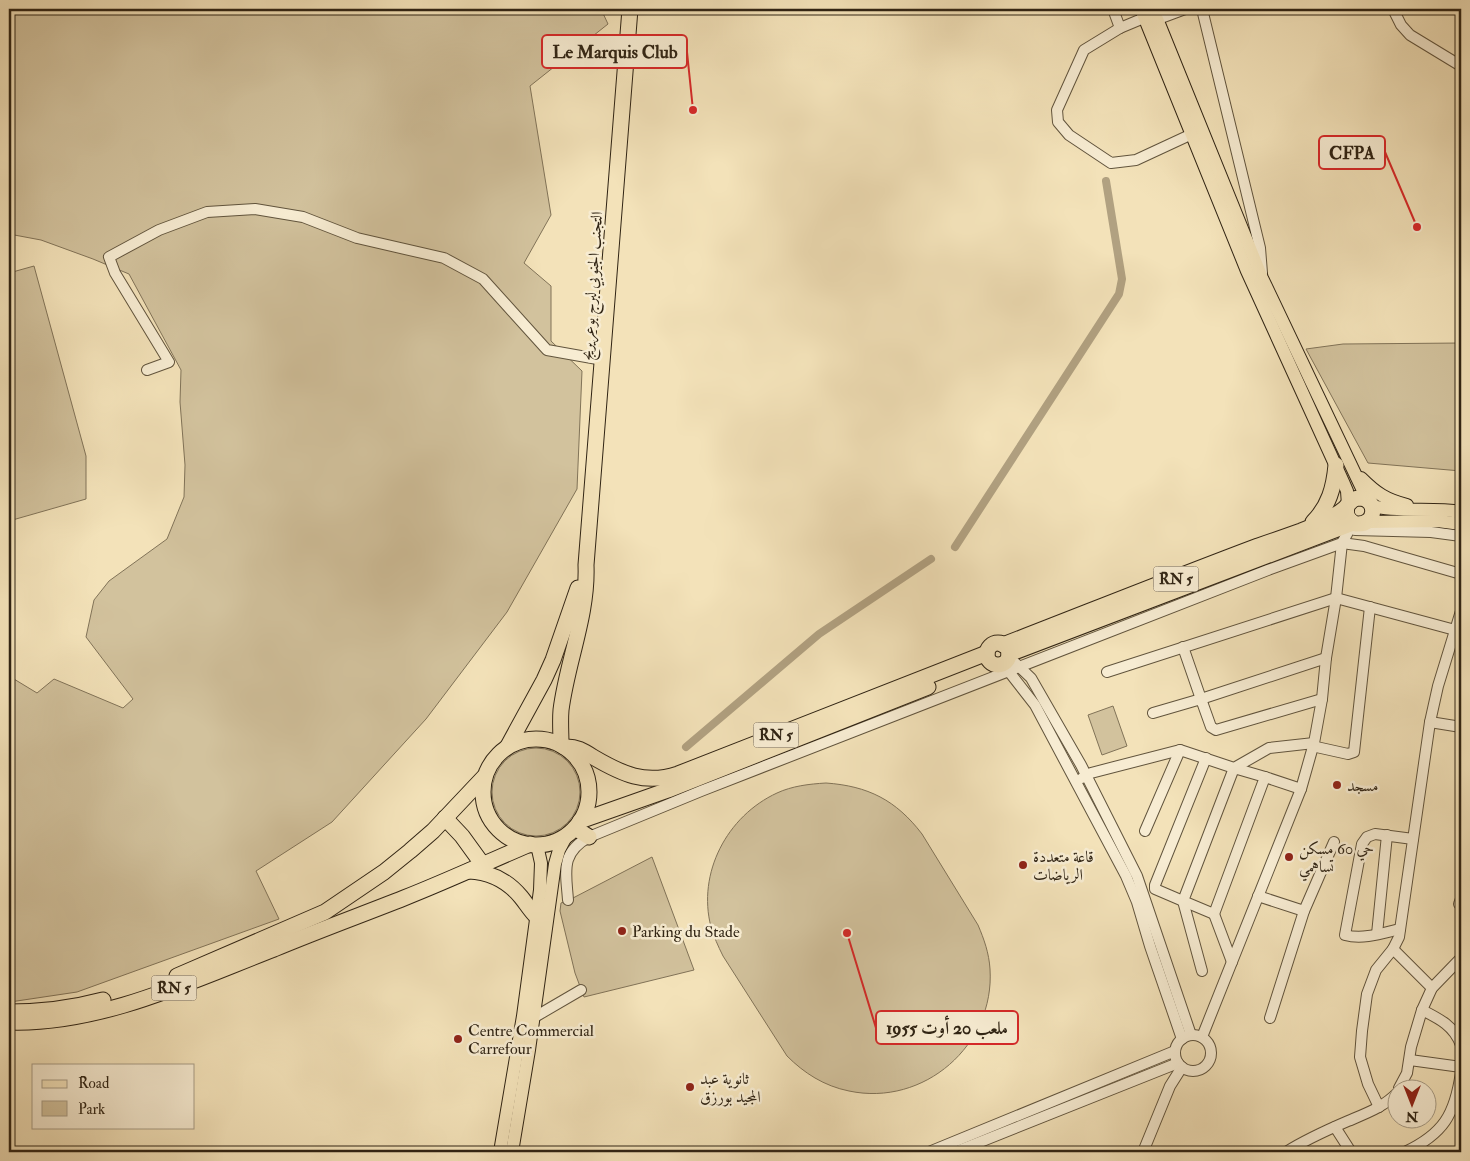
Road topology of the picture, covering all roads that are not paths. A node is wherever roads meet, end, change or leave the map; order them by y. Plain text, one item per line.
1 (630, 9) edge
2 (1113, 9) edge
3 (1185, 9) edge
4 (1202, 9) edge
5 (1393, 9) edge
6 (1151, 12) edge
7 (1120, 28) junction
8 (1460, 62) edge
9 (1192, 134) junction
10 (1262, 278) junction
11 (603, 360) junction
12 (147, 370) dead end
13 (1336, 465) junction
14 (1352, 468) junction
15 (1370, 503) junction
16 (1347, 506) junction
17 (1424, 510) junction
18 (1461, 512) edge
19 (1461, 524) edge
20 (1356, 525) junction
21 (1303, 530) junction
22 (1461, 536) edge
23 (1342, 543) junction
24 (586, 566) junction
25 (1461, 574) edge
26 (1336, 598) junction
27 (1370, 607) junction
28 (1461, 611) edge
29 (1455, 630) junction
30 (1183, 647) junction
31 (1326, 658) junction
32 (1004, 659) junction
33 (1106, 672) dead end
34 (1202, 698) junction
35 (1322, 699) junction
36 (1153, 713) dead end
37 (1430, 722) junction
38 (1461, 727) edge
39 (1313, 745) junction
40 (508, 746) junction
41 (563, 746) junction
42 (1180, 750) junction
43 (1206, 758) junction
44 (1234, 768) junction
45 (1086, 776) junction
46 (484, 777) junction
47 (1265, 777) junction
48 (1076, 781) junction
49 (1301, 789) junction
50 (445, 818) junction
51 (574, 828) junction
52 (1145, 832) dead end
53 (1387, 835) junction
54 (589, 838) junction
55 (1413, 839) junction
56 (1334, 842) dead end
57 (533, 845) junction
58 (483, 865) junction
59 (467, 871) junction
60 (1258, 896) junction
61 (568, 900) dead end
62 (1183, 901) junction
63 (1304, 911) junction
64 (1214, 914) junction
65 (536, 916) junction
66 (329, 918) junction
67 (1400, 929) junction
68 (1377, 934) junction
69 (1392, 949) junction
70 (1461, 958) edge
71 (1232, 962) junction
72 (1202, 971) dead end
73 (1432, 988) junction
74 (581, 990) dead end
75 (1422, 1010) junction
76 (9, 1012) edge
77 (528, 1017) junction
78 (1270, 1018) dead end
79 (9, 1022) edge
80 (1186, 1037) junction
81 (1202, 1037) junction
82 (1461, 1045) edge
83 (1175, 1051) junction
84 (1410, 1060) junction
85 (1180, 1065) junction
86 (1461, 1067) edge
87 (1461, 1072) edge
88 (1404, 1078) edge
89 (1388, 1102) edge
90 (1379, 1107) junction
91 (1335, 1127) junction
92 (500, 1152) edge
93 (512, 1152) edge
94 (929, 1152) edge
95 (955, 1152) edge
96 (1143, 1152) edge
97 (1286, 1152) edge
98 (1351, 1152) edge
99 (1405, 1152) edge

1 - 11 highway, التجنب الجنوبي لبرج بوعريريج
2 - 7 street
3 - 6 street
4 - 10 street
5 - 8 street
6 - 7 street
6 - 9 main road
6 - 10 main road
7 - 9 street
9 - 13 main road
10 - 14 main road
11 - 12 street
11 - 24 highway, التجنب الجنوبي لبرج بوعريريج
13 - 16 main road
13 - 21 highway
14 - 15 main road
14 - 17 main road
15 - 16 highway
15 - 17 main road
15 - 20 highway
16 - 20 highway
16 - 21 highway, RN 5
17 - 18 main road
19 - 20 main road, RN 5
20 - 22 street
20 - 23 street
20 - 32 highway, RN 5
21 - 32 highway, RN 5
23 - 25 street
23 - 26 street
23 - 32 street
24 - 40 highway, التجنب الجنوبي لبرج بوعريريج
24 - 41 highway, التجنب الجنوبي لبرج بوعريريج
26 - 27 street
26 - 30 street
26 - 31 street
27 - 29 street
27 - 39 street
28 - 29 street
29 - 37 street
30 - 33 street
30 - 34 street
31 - 34 street
31 - 35 street
32 - 41 highway, RN 5
32 - 45 street
32 - 48 street
32 - 51 highway, RN 5
32 - 54 street
34 - 35 street
34 - 36 street
35 - 39 street
37 - 38 street
37 - 55 street
39 - 44 street
39 - 49 street
40 - 41 highway
40 - 46 highway
41 - 51 highway
42 - 43 street
42 - 45 street
42 - 52 street
43 - 44 street
43 - 62 street
44 - 47 street
44 - 62 street
45 - 48 street
45 - 80 street
46 - 50 highway, RN 5
46 - 57 highway
47 - 49 street
47 - 64 street
48 - 80 street
49 - 60 street
50 - 58 highway
50 - 66 highway, RN 5
51 - 54 highway
51 - 57 highway
51 - 77 main road
53 - 55 street
53 - 68 street
53 - 68 street
54 - 61 street
55 - 67 street
56 - 63 street
57 - 58 highway, RN 5
57 - 65 main road
58 - 59 highway, RN 5
59 - 65 highway
59 - 66 highway, RN 5
60 - 63 street
60 - 71 street
62 - 64 street
62 - 72 street
63 - 78 street
64 - 71 street
65 - 77 main road
66 - 76 highway, RN 5
66 - 79 highway, RN 5
67 - 68 street
67 - 69 street
69 - 73 street
69 - 90 street
70 - 73 street
71 - 81 street
73 - 75 street
74 - 77 street
75 - 82 street
75 - 84 street
77 - 92 main road
77 - 93 main road
80 - 81 street
80 - 83 street
81 - 85 street
83 - 85 street
83 - 94 street
84 - 86 street
84 - 88 street
85 - 95 street
85 - 96 street
87 - 99 street
89 - 90 street
90 - 91 street
91 - 97 street
91 - 98 street

